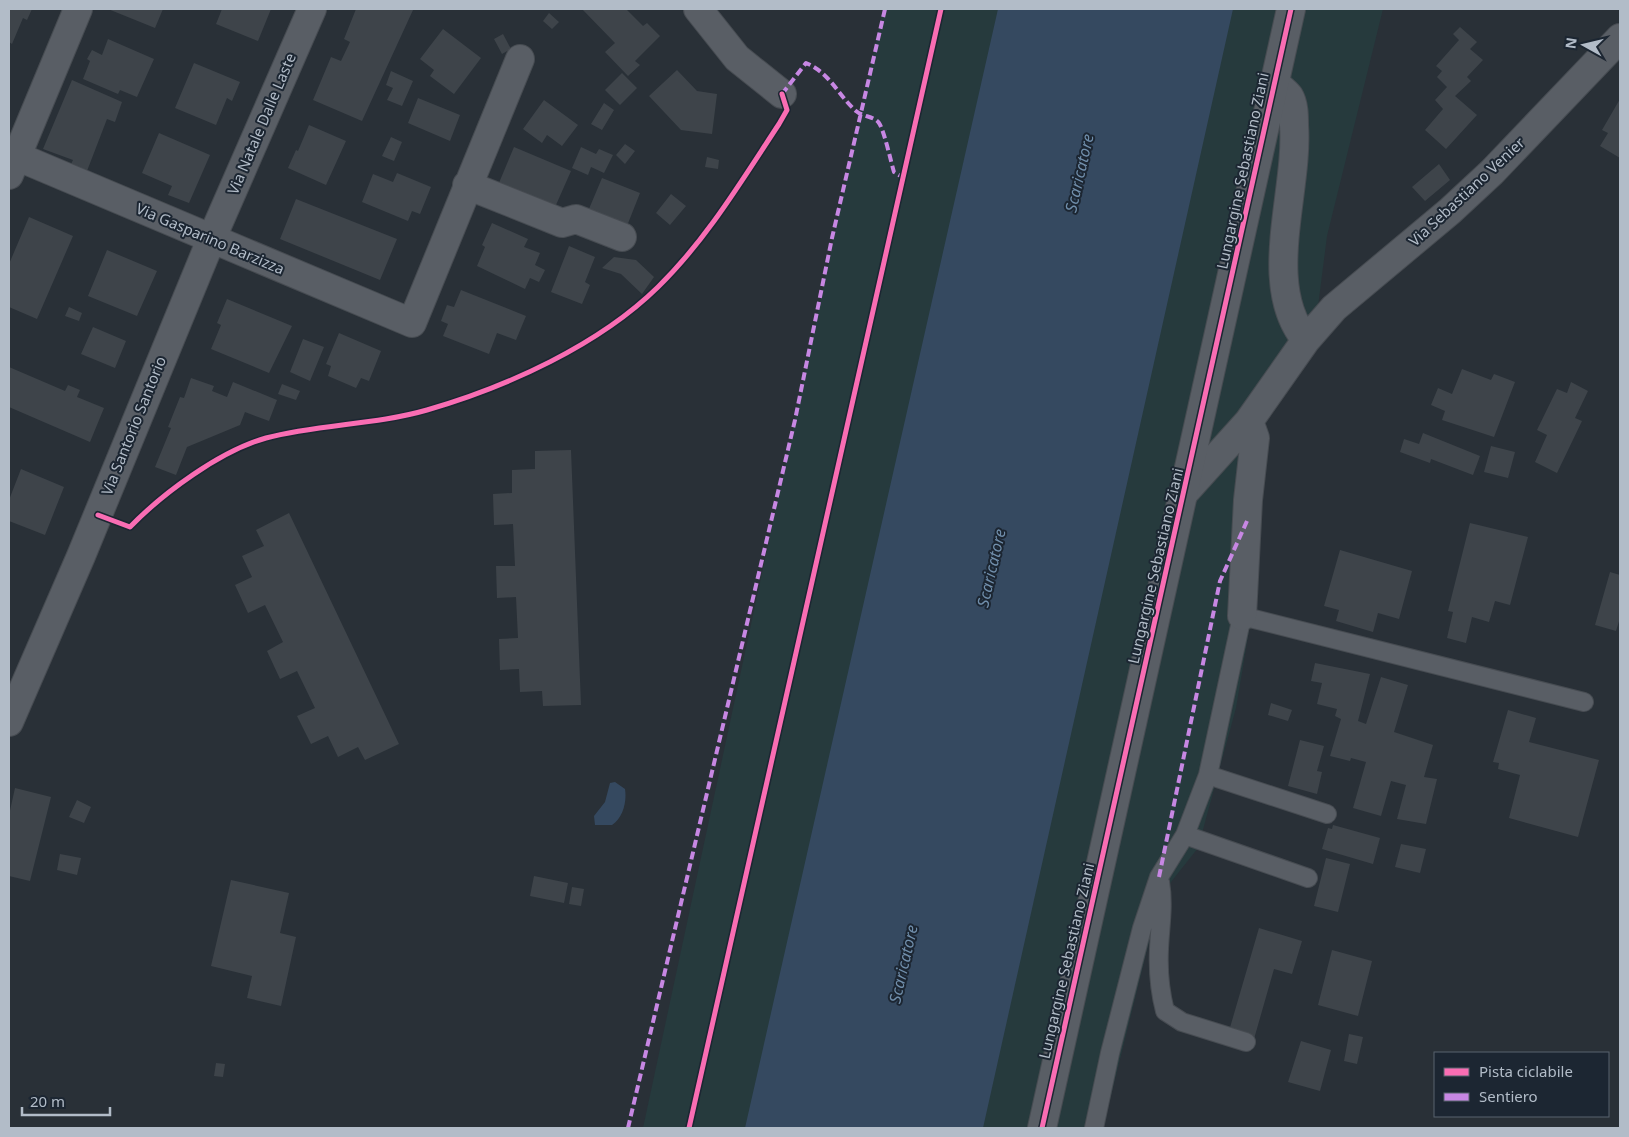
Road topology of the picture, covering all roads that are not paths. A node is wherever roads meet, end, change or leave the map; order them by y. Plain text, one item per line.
1 (78, 9) edge
2 (312, 9) edge
3 (698, 9) edge
4 (1291, 9) edge
5 (1620, 38) edge
6 (520, 59) dead end
7 (1275, 83) junction
8 (782, 94) dead end
9 (11, 161) edge
10 (467, 185) junction
11 (622, 237) dead end
12 (211, 240) junction
13 (1306, 340) junction
14 (1249, 421) junction
15 (1185, 492) junction
16 (1242, 616) junction
17 (1584, 702) dead end
18 (9, 722) edge
19 (1208, 775) junction
20 (1327, 814) dead end
21 (1185, 835) junction
22 (1159, 877) junction
23 (1308, 878) dead end
24 (1246, 1042) dead end
25 (1042, 1128) edge
26 (1094, 1128) edge

1 - 9 street
2 - 12 street, Via Natale Dalle Laste
3 - 8 street
4 - 7 street, Lungargine Sebastiano Ziani
5 - 13 street, Via Sebastiano Venier
6 - 10 street
7 - 13 street
7 - 15 street, Lungargine Sebastiano Ziani
9 - 12 street, Via Gasparino Barzizza
10 - 11 street
10 - 12 street, Via Gasparino Barzizza
12 - 18 street, Via Santorio Santorio
13 - 14 street, Via Sebastiano Venier
14 - 15 street, Via Sebastiano Venier
14 - 16 street
15 - 25 street, Lungargine Sebastiano Ziani
16 - 17 lane
16 - 19 lane
19 - 20 lane
19 - 21 lane
21 - 22 lane
21 - 23 lane
22 - 24 lane
22 - 26 lane

